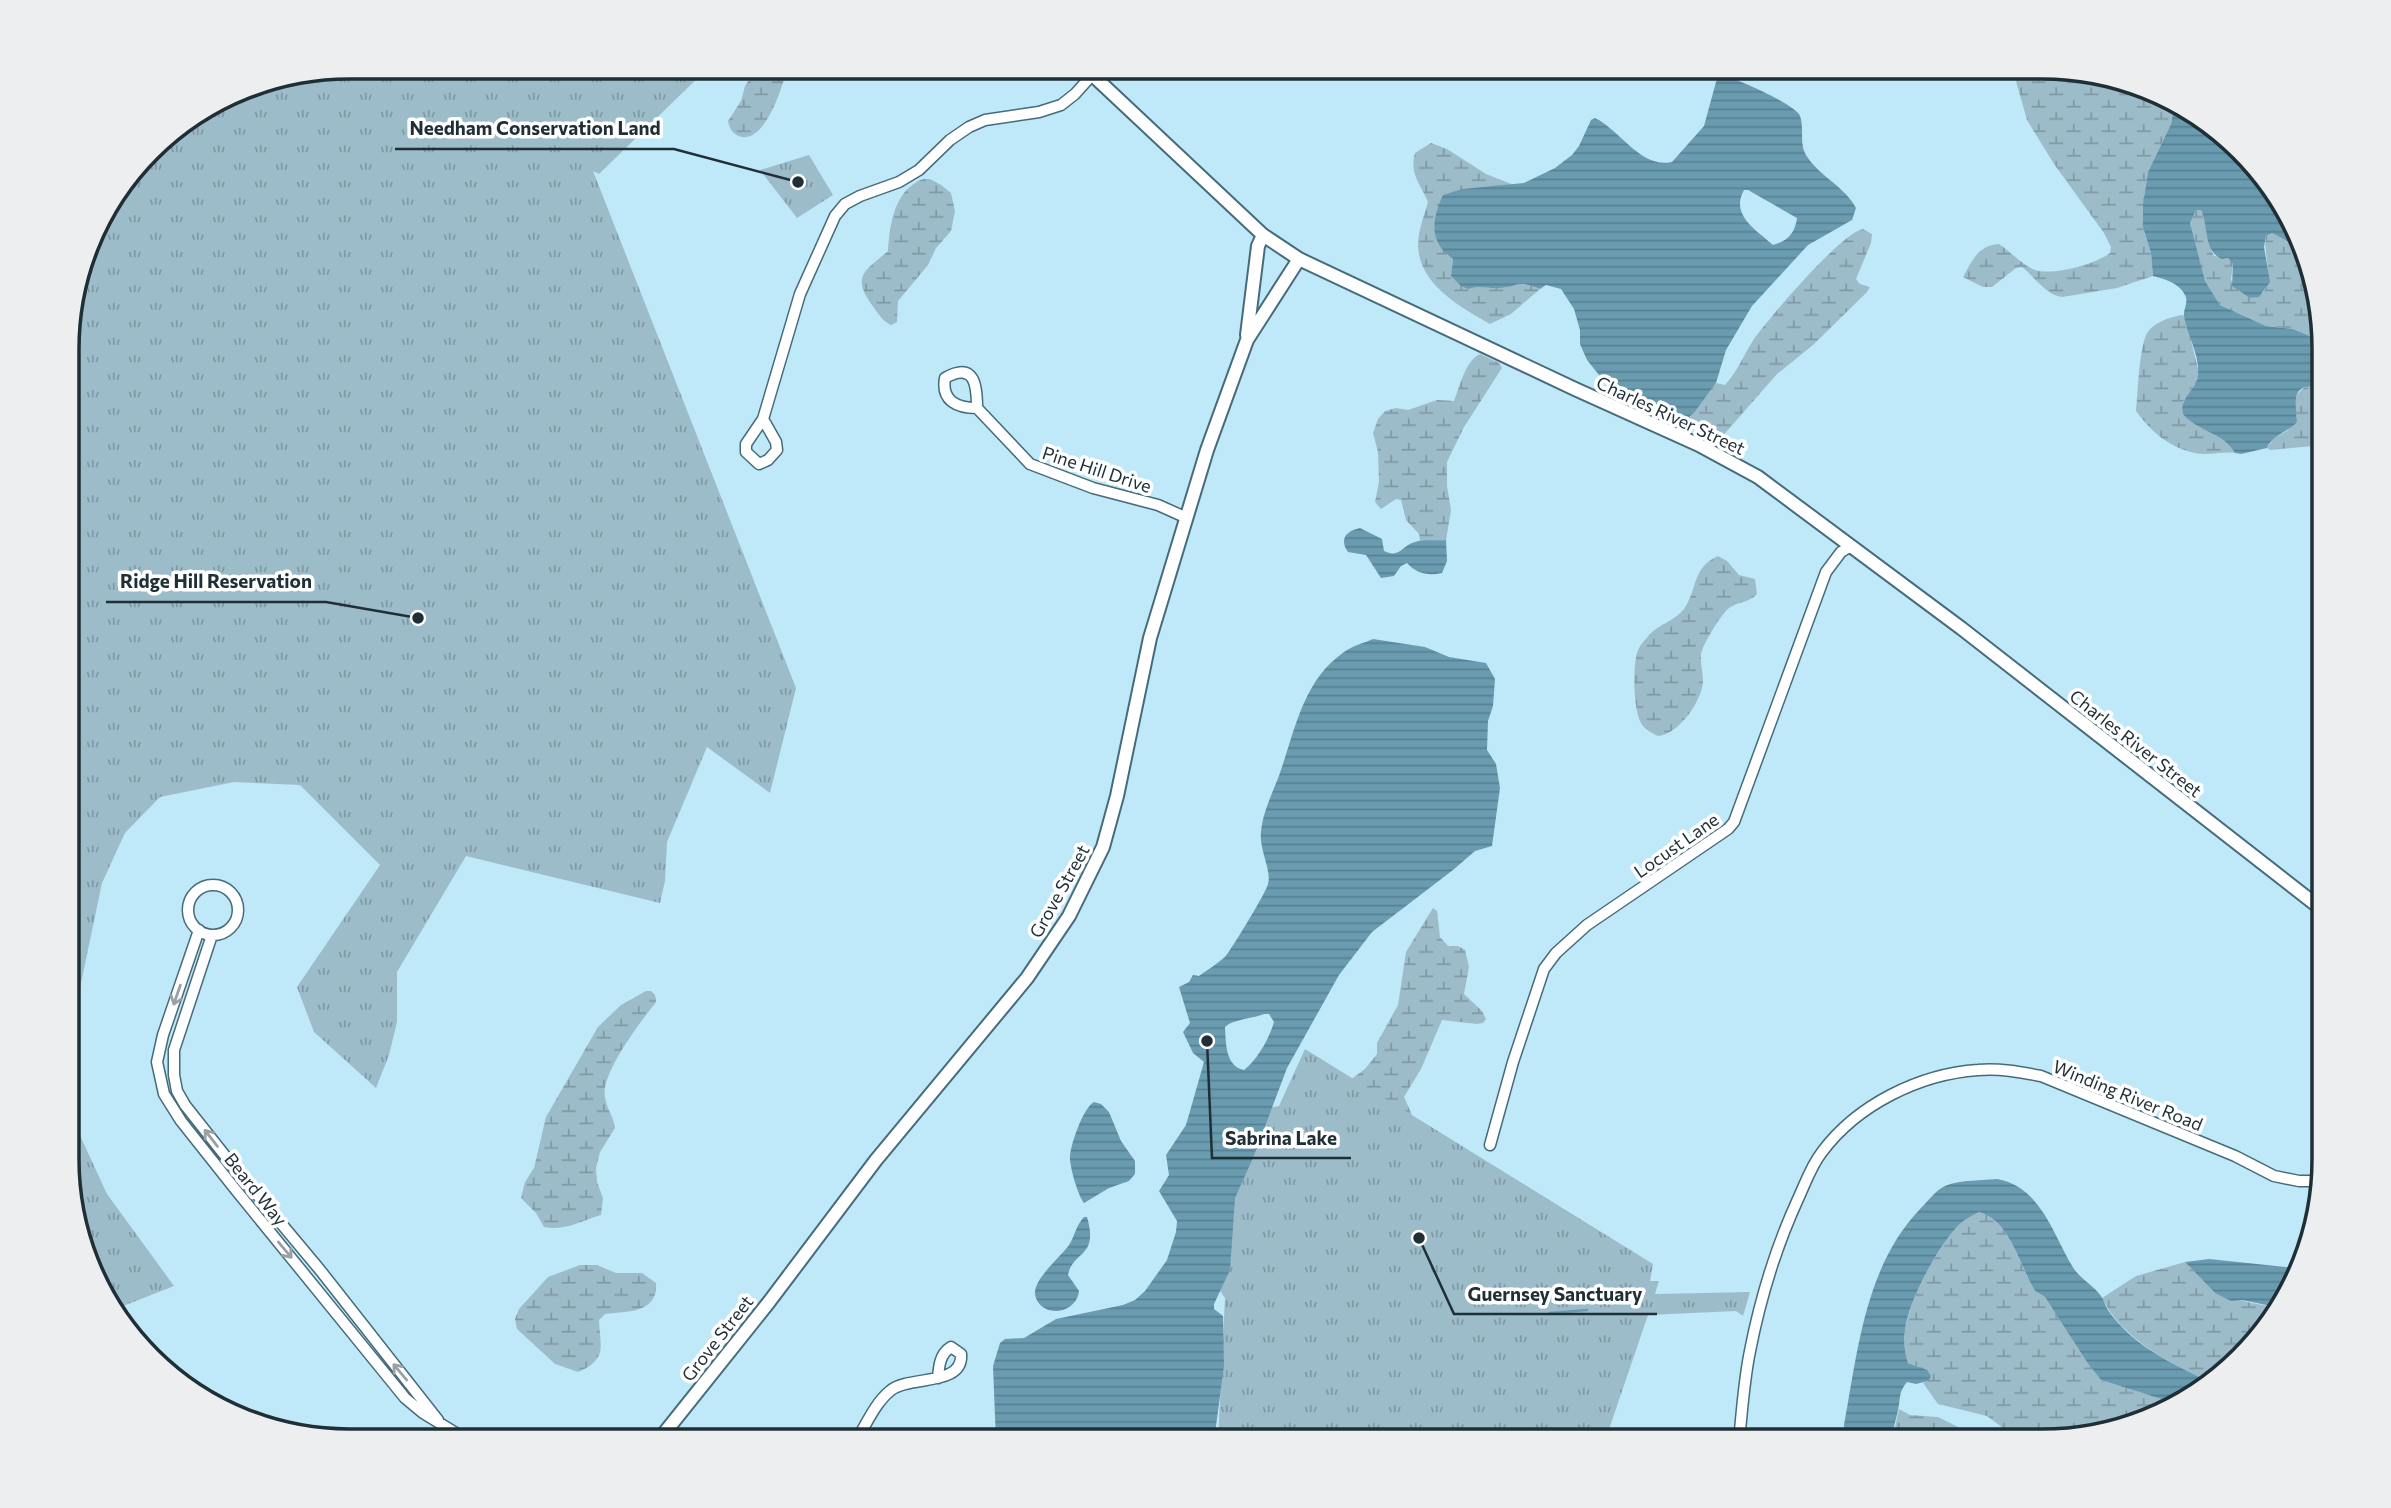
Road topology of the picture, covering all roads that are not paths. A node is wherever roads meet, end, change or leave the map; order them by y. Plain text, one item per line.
1 (1083, 79) edge
2 (1097, 79) edge
3 (1263, 235) junction
4 (1299, 258) junction
5 (1247, 340) junction
6 (977, 408) dead end
7 (763, 419) dead end
8 (1187, 518) junction
9 (1851, 545) junction
10 (2312, 902) edge
11 (199, 930) junction
12 (212, 935) junction
13 (1489, 1145) dead end
14 (2312, 1181) edge
15 (938, 1378) dead end
16 (443, 1426) junction
17 (448, 1429) edge
18 (668, 1429) edge
19 (864, 1429) edge
20 (1740, 1429) edge

1 - 7 street
2 - 3 street, Charles River Street
3 - 4 street, Charles River Street
3 - 5 street
4 - 5 street, Grove Street
4 - 9 street, Charles River Street
5 - 8 street, Grove Street
6 - 8 street, Pine Hill Drive
8 - 18 street, Grove Street
9 - 10 street, Charles River Street
9 - 13 street, Locust Lane
11 - 12 street
11 - 12 street
11 -> 16 street, Beard Way
16 -> 12 street, Beard Way
14 - 20 street, Winding River Road
15 - 19 street
16 - 17 street, Beard Way

